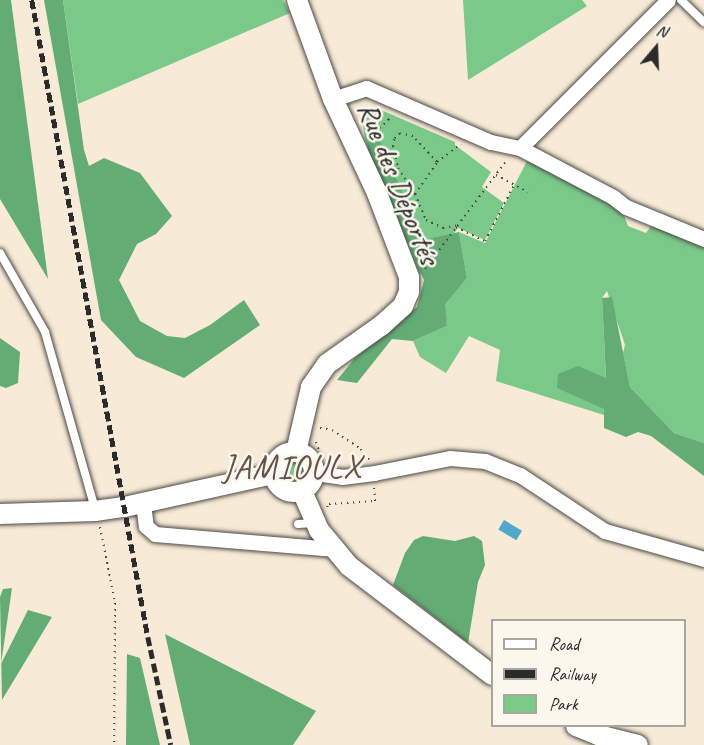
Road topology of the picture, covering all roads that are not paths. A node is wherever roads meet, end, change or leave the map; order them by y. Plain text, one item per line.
1 (297, 0) edge
2 (668, 0) edge
3 (681, 0) edge
4 (704, 22) edge
5 (333, 99) junction
6 (517, 148) junction
7 (704, 239) edge
8 (0, 253) edge
9 (296, 452) junction
10 (319, 467) junction
11 (273, 474) junction
12 (302, 491) junction
13 (143, 503) junction
14 (95, 511) junction
15 (0, 514) edge
16 (335, 549) junction
17 (704, 559) edge
18 (491, 674) edge
19 (578, 727) edge
20 (638, 745) edge

1 - 5 street, Rue des Déportés
2 - 6 street
3 - 4 lane
5 - 6 street
5 - 9 street, Rue des Déportés
6 - 7 street
8 - 14 lane
9 - 10 street
9 - 11 street
10 - 12 street
10 - 17 street
11 - 12 street
11 - 13 street
12 - 16 street
13 - 14 street
13 - 16 street
14 - 15 street
16 - 18 street
19 - 20 street

